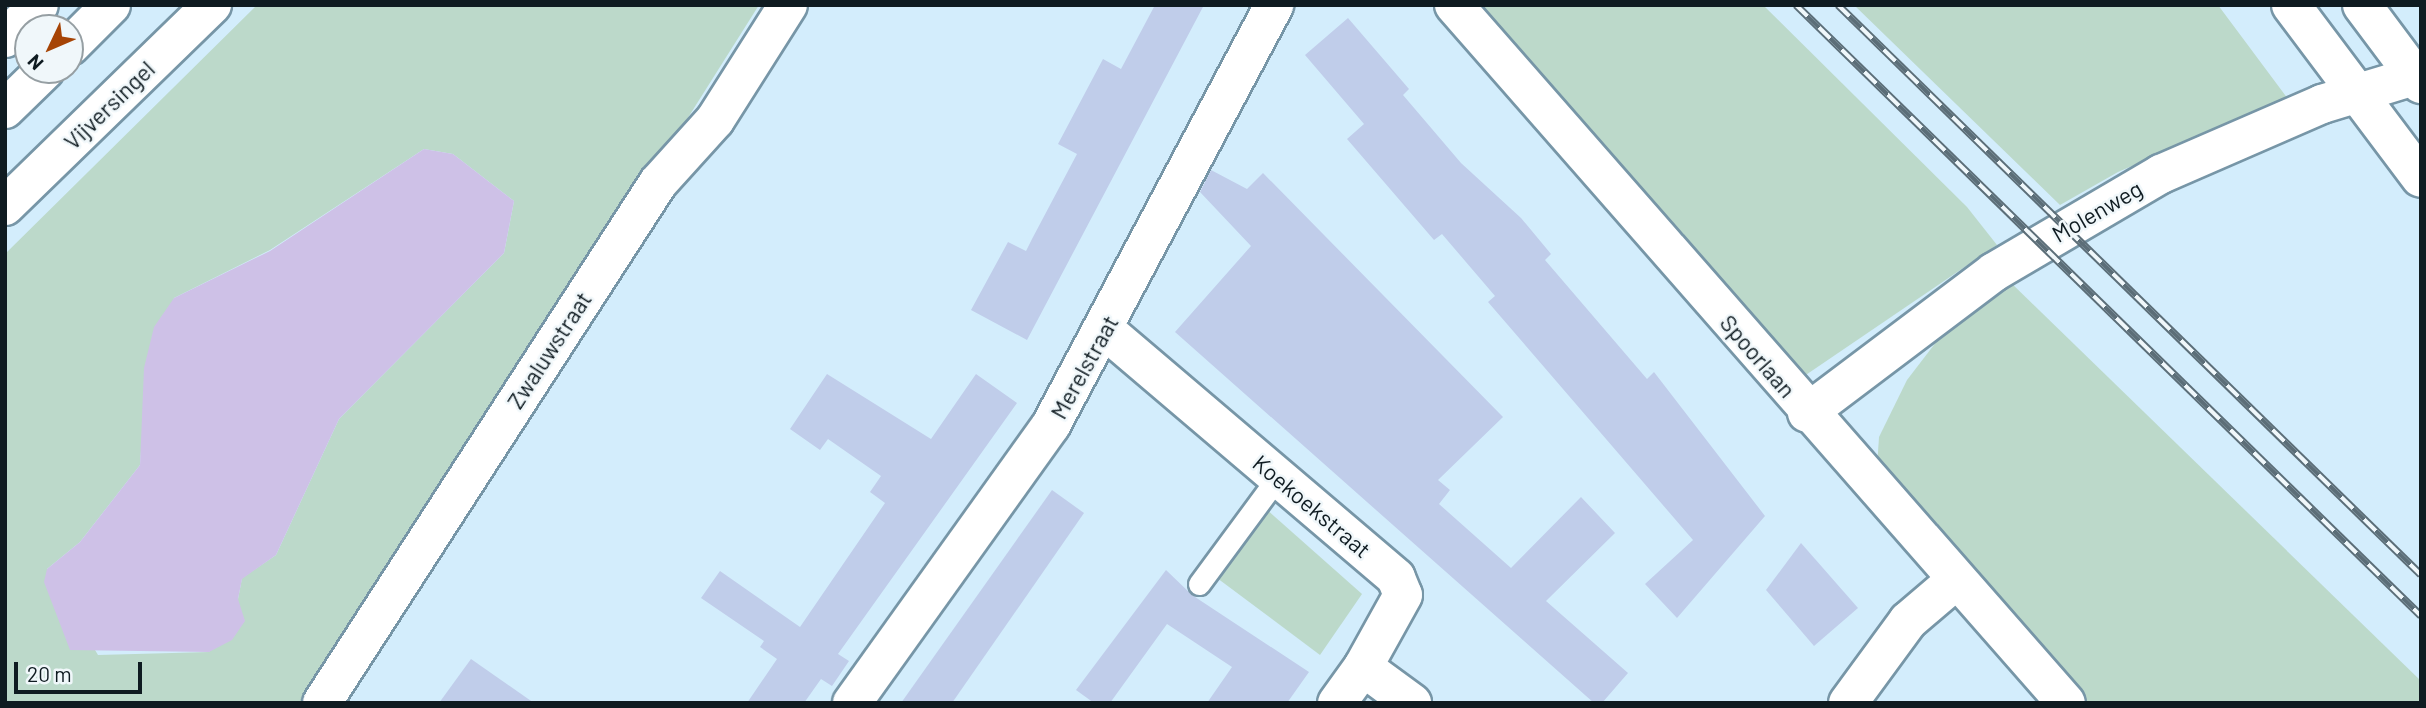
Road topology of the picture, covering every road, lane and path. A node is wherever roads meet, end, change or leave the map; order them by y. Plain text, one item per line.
1 (39, 5) edge
2 (111, 5) edge
3 (212, 5) edge
4 (788, 5) edge
5 (1274, 5) edge
6 (1454, 5) edge
7 (2291, 5) edge
8 (2362, 5) edge
9 (84, 32) edge
10 (5, 38) edge
11 (2419, 78) edge
12 (31, 84) edge
13 (2357, 92) junction
14 (5, 109) edge
15 (2421, 178) edge
16 (5, 206) edge
17 (1105, 330) junction
18 (1807, 413) junction
19 (1278, 477) junction
20 (1955, 580) junction
21 (1199, 584) dead end
22 (1363, 667) junction
23 (321, 703) edge
24 (852, 703) edge
25 (1337, 703) edge
26 (1412, 703) edge
27 (1848, 703) edge
28 (2066, 703) edge

1 - 10 street
2 - 9 street
3 - 16 street, Vijversingel
4 - 23 street, Zwaluwstraat
5 - 17 street, Merelstraat
6 - 18 street, Spoorlaan
7 - 13 street
8 - 11 street
11 - 13 street, Molenweg
12 - 14 street
13 - 15 street
13 - 18 street, Molenweg
17 - 19 street, Koekoekstraat
17 - 24 street, Merelstraat
18 - 20 street, Spoorlaan
19 - 21 lane
19 - 22 street, Koekoekstraat
20 - 27 street
20 - 28 street, Spoorlaan
22 - 25 street
22 - 26 street

